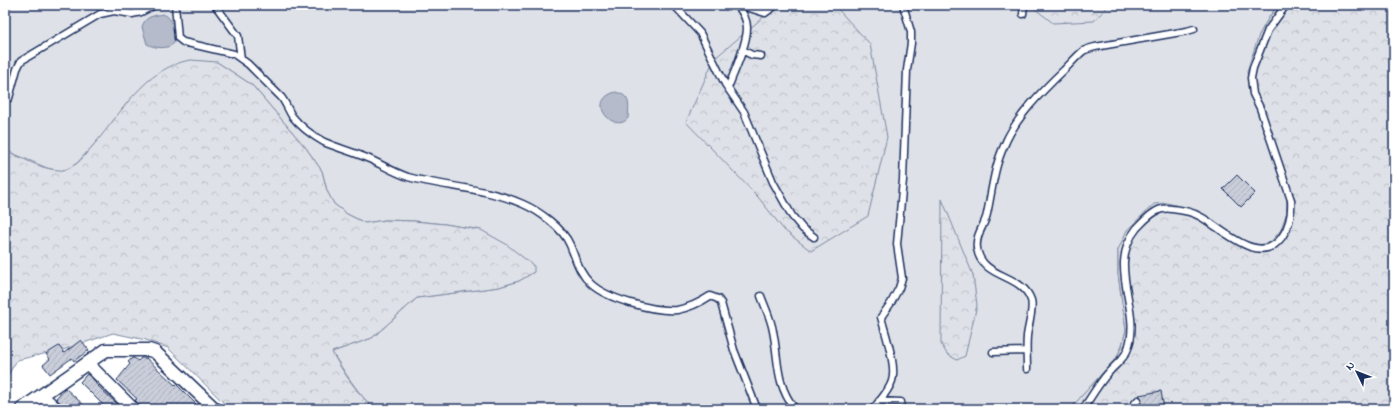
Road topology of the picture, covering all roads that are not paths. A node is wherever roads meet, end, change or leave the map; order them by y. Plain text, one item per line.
1 (155, 5) edge
2 (175, 5) edge
3 (215, 5) edge
4 (674, 5) edge
5 (736, 5) edge
6 (740, 5) edge
7 (776, 5) edge
8 (903, 5) edge
9 (1024, 5) edge
10 (1286, 5) edge
11 (1023, 14) dead end
12 (1194, 29) dead end
13 (742, 50) junction
14 (761, 56) dead end
15 (241, 59) junction
16 (728, 88) junction
17 (9, 98) dead end
18 (814, 237) dead end
19 (761, 296) dead end
20 (1026, 351) junction
21 (993, 352) dead end
22 (87, 363) junction
23 (1027, 369) dead end
24 (42, 396) junction
25 (1138, 400) dead end
26 (879, 401) junction
27 (900, 402) dead end
28 (22, 409) edge
29 (56, 409) edge
30 (134, 409) edge
31 (215, 409) edge
32 (757, 409) edge
33 (795, 409) edge
34 (873, 409) edge
35 (1083, 409) edge
36 (1130, 409) edge

1 - 17 lane
2 - 15 lane
3 - 15 lane
4 - 16 lane
5 - 13 lane
6 - 7 lane
8 - 26 lane
9 - 11 lane
10 - 35 lane
12 - 20 lane
13 - 14 lane
13 - 16 lane
15 - 32 lane
16 - 18 lane
19 - 33 lane
20 - 21 lane
20 - 23 lane
22 - 24 street
22 - 30 street
22 - 31 street
24 - 28 street
24 - 29 street
25 - 36 lane
26 - 27 lane
26 - 34 lane

